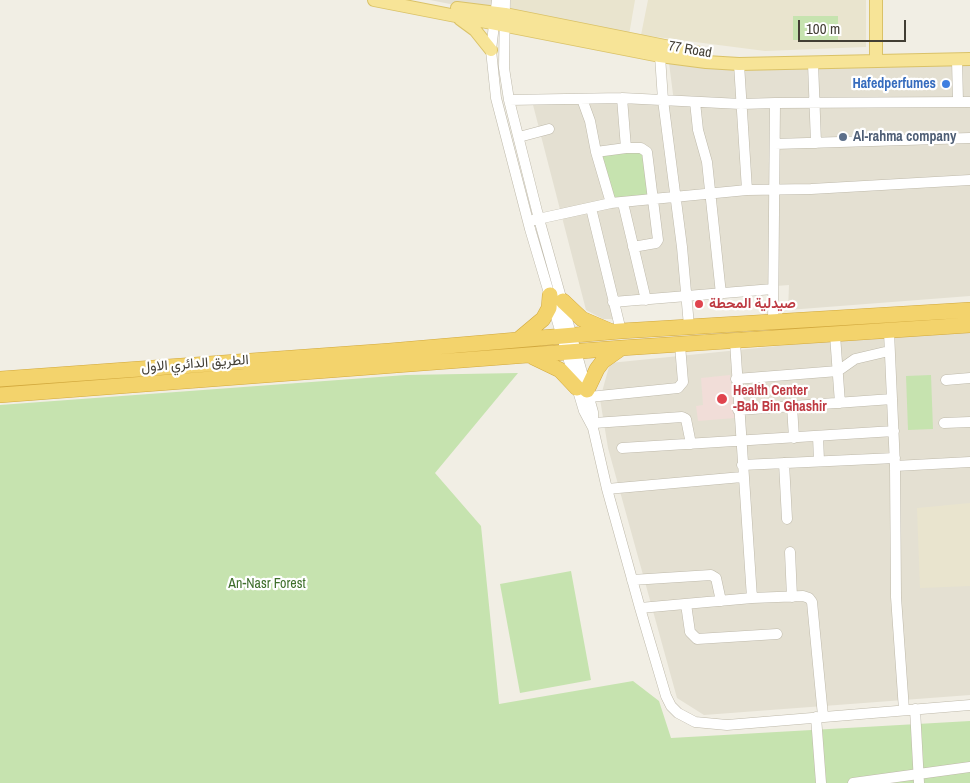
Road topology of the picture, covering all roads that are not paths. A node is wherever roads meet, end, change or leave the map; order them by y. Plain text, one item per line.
1 (374, 0) edge
2 (414, 0) edge
3 (497, 0) edge
4 (506, 0) edge
5 (876, 0) edge
6 (456, 16) junction
7 (500, 19) junction
8 (491, 50) junction
9 (970, 50) edge
10 (660, 56) junction
11 (876, 57) junction
12 (964, 59) edge
13 (813, 63) junction
14 (740, 64) junction
15 (622, 98) junction
16 (582, 99) junction
17 (509, 100) junction
18 (663, 100) junction
19 (695, 102) junction
20 (958, 102) junction
21 (970, 102) edge
22 (742, 104) junction
23 (775, 104) junction
24 (814, 105) junction
25 (549, 129) dead end
26 (519, 137) junction
27 (970, 138) edge
28 (816, 143) junction
29 (775, 144) junction
30 (626, 148) junction
31 (596, 152) junction
32 (970, 180) edge
33 (775, 188) junction
34 (746, 190) junction
35 (710, 195) junction
36 (677, 199) junction
37 (654, 200) junction
38 (623, 203) junction
39 (611, 204) junction
40 (591, 208) junction
41 (534, 220) junction
42 (633, 247) junction
43 (773, 289) junction
44 (721, 294) junction
45 (687, 297) junction
46 (557, 298) junction
47 (646, 300) junction
48 (613, 302) junction
49 (970, 310) edge
50 (773, 323) junction
51 (970, 325) edge
52 (689, 326) junction
53 (617, 331) junction
54 (888, 332) junction
55 (835, 335) junction
56 (568, 336) junction
57 (518, 340) junction
58 (735, 342) junction
59 (680, 345) junction
60 (622, 348) junction
61 (890, 351) junction
62 (572, 352) junction
63 (529, 356) junction
64 (388, 358) junction
65 (838, 371) junction
66 (970, 378) edge
67 (0, 379) edge
68 (736, 379) junction
69 (946, 380) dead end
70 (584, 391) junction
71 (0, 395) edge
72 (892, 399) junction
73 (840, 403) junction
74 (792, 406) junction
75 (738, 410) junction
76 (970, 422) edge
77 (944, 423) dead end
78 (593, 425) junction
79 (894, 432) junction
80 (818, 436) junction
81 (794, 438) junction
82 (740, 441) junction
83 (691, 444) junction
84 (622, 448) dead end
85 (819, 461) junction
86 (895, 462) junction
87 (970, 462) edge
88 (784, 463) junction
89 (742, 465) junction
90 (742, 476) junction
91 (607, 489) junction
92 (786, 519) dead end
93 (790, 552) dead end
94 (632, 580) junction
95 (792, 596) junction
96 (752, 598) junction
97 (721, 601) junction
98 (686, 604) junction
99 (640, 608) junction
100 (777, 634) dead end
101 (970, 705) edge
102 (910, 709) junction
103 (820, 717) junction
104 (970, 767) edge
105 (919, 779) edge
106 (821, 783) edge
107 (853, 783) edge

1 - 6 main road
2 - 7 main road, 77 Road
3 - 7 street
4 - 7 street
5 - 11 main road
6 - 7 main road
6 - 8 main road
7 - 8 street
7 - 10 main road
7 - 11 main road, 77 Road
7 - 17 street
8 - 41 street
9 - 11 main road, 77 Road
10 - 14 main road
10 - 18 street
11 - 12 main road
11 - 13 main road
12 - 20 street
13 - 14 main road
13 - 24 street
14 - 22 street
15 - 16 street
15 - 18 street
15 - 30 street
16 - 17 street
16 - 31 street
17 - 26 street
18 - 19 street
18 - 36 street
19 - 22 street
19 - 35 street
20 - 21 street
20 - 24 street
22 - 23 street
22 - 34 street
23 - 24 street
23 - 29 street
24 - 28 street
25 - 26 street
26 - 41 street
27 - 28 street
28 - 29 street
29 - 33 street
30 - 31 street
30 - 37 street
31 - 39 street
32 - 33 street
33 - 34 street
33 - 43 street
34 - 35 street
35 - 36 street
35 - 44 street
36 - 37 street
36 - 45 street
37 - 38 street
37 - 42 street
38 - 39 street
38 - 42 street
39 - 40 street
40 - 41 street
40 - 48 street
41 - 46 street
42 - 47 street
43 - 44 street
43 - 50 street
44 - 45 street
45 - 47 street
45 - 52 street
46 - 53 highway
46 - 56 street
46 - 57 highway
47 - 48 street
48 - 53 street
49 - 50 highway
50 - 52 highway
51 - 54 highway
52 - 53 highway
53 - 56 highway
54 - 55 highway
54 - 61 street
55 - 58 highway
55 - 65 street
56 - 57 highway
56 - 62 street
57 - 64 highway
58 - 59 highway
58 - 68 street
59 - 60 highway
59 - 70 street
60 - 62 highway
60 - 70 highway
61 - 65 street
61 - 72 street
62 - 63 highway
62 - 70 street
63 - 64 highway
63 - 70 highway
64 - 67 highway, الطريق الدائري الاول
64 - 71 highway, الطريق الدائري الاول
65 - 68 street
65 - 73 street
66 - 69 street
68 - 75 street
70 - 78 street
70 - 78 street
72 - 73 street
72 - 79 street
73 - 74 street
74 - 75 street
74 - 81 street
75 - 82 street
76 - 77 street
78 - 83 street
78 - 91 street
79 - 80 street
79 - 86 street
80 - 81 street
80 - 85 street
81 - 82 street
82 - 83 street
82 - 89 street
83 - 84 street
85 - 86 street
85 - 88 street
86 - 87 street
86 - 102 street
88 - 89 street
88 - 92 street
89 - 90 street
90 - 91 street
90 - 96 street
91 - 94 street
93 - 95 street
94 - 97 street
94 - 99 street
95 - 96 street
95 - 103 street
96 - 97 street
97 - 98 street
98 - 99 street
98 - 100 street
99 - 103 street
101 - 102 street
102 - 103 street
102 - 105 street
103 - 106 street
104 - 105 street
105 - 107 street

